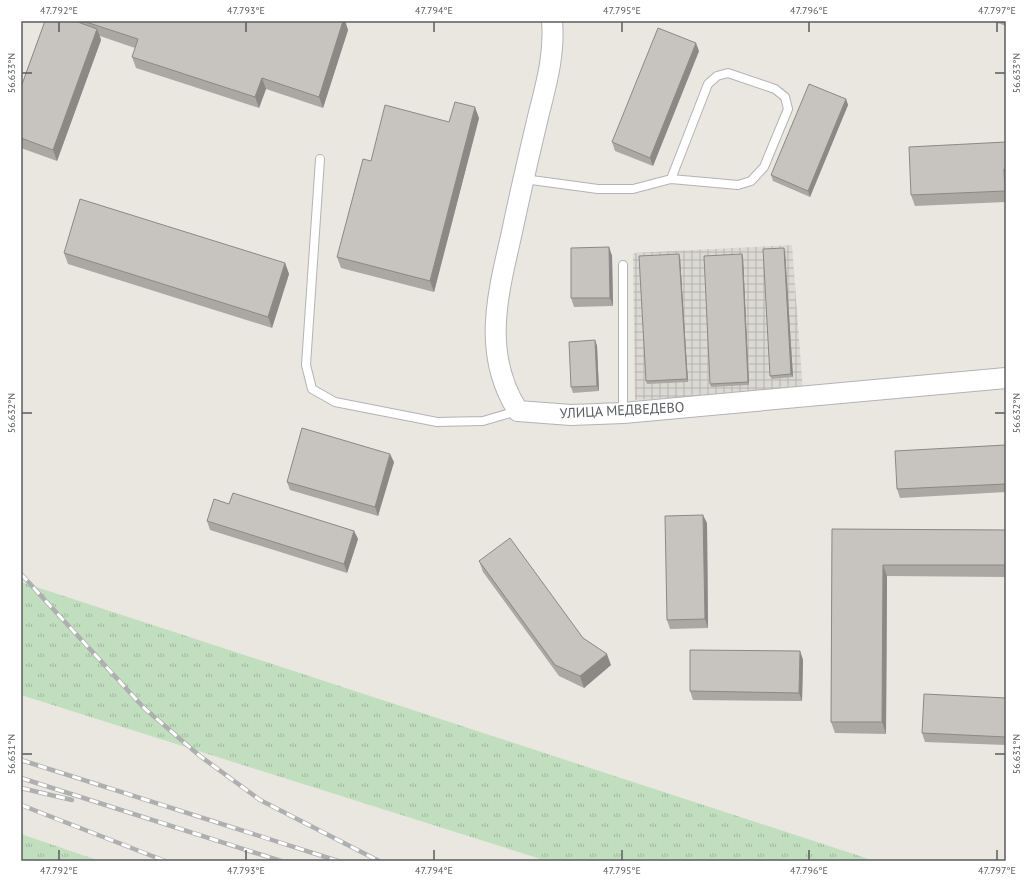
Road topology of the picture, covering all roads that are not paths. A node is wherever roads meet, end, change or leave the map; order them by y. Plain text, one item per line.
1 (552, 21) edge
2 (320, 159) dead end
3 (523, 179) junction
4 (671, 179) junction
5 (623, 265) dead end
6 (1006, 378) edge
7 (518, 411) junction
8 (623, 413) junction

1 - 3 street
2 - 7 lane
3 - 4 lane
3 - 7 street
4 - 4 lane
5 - 8 lane
6 - 8 street, УЛИЦА МЕДВЕДЕВО
7 - 8 street, УЛИЦА МЕДВЕДЕВО

